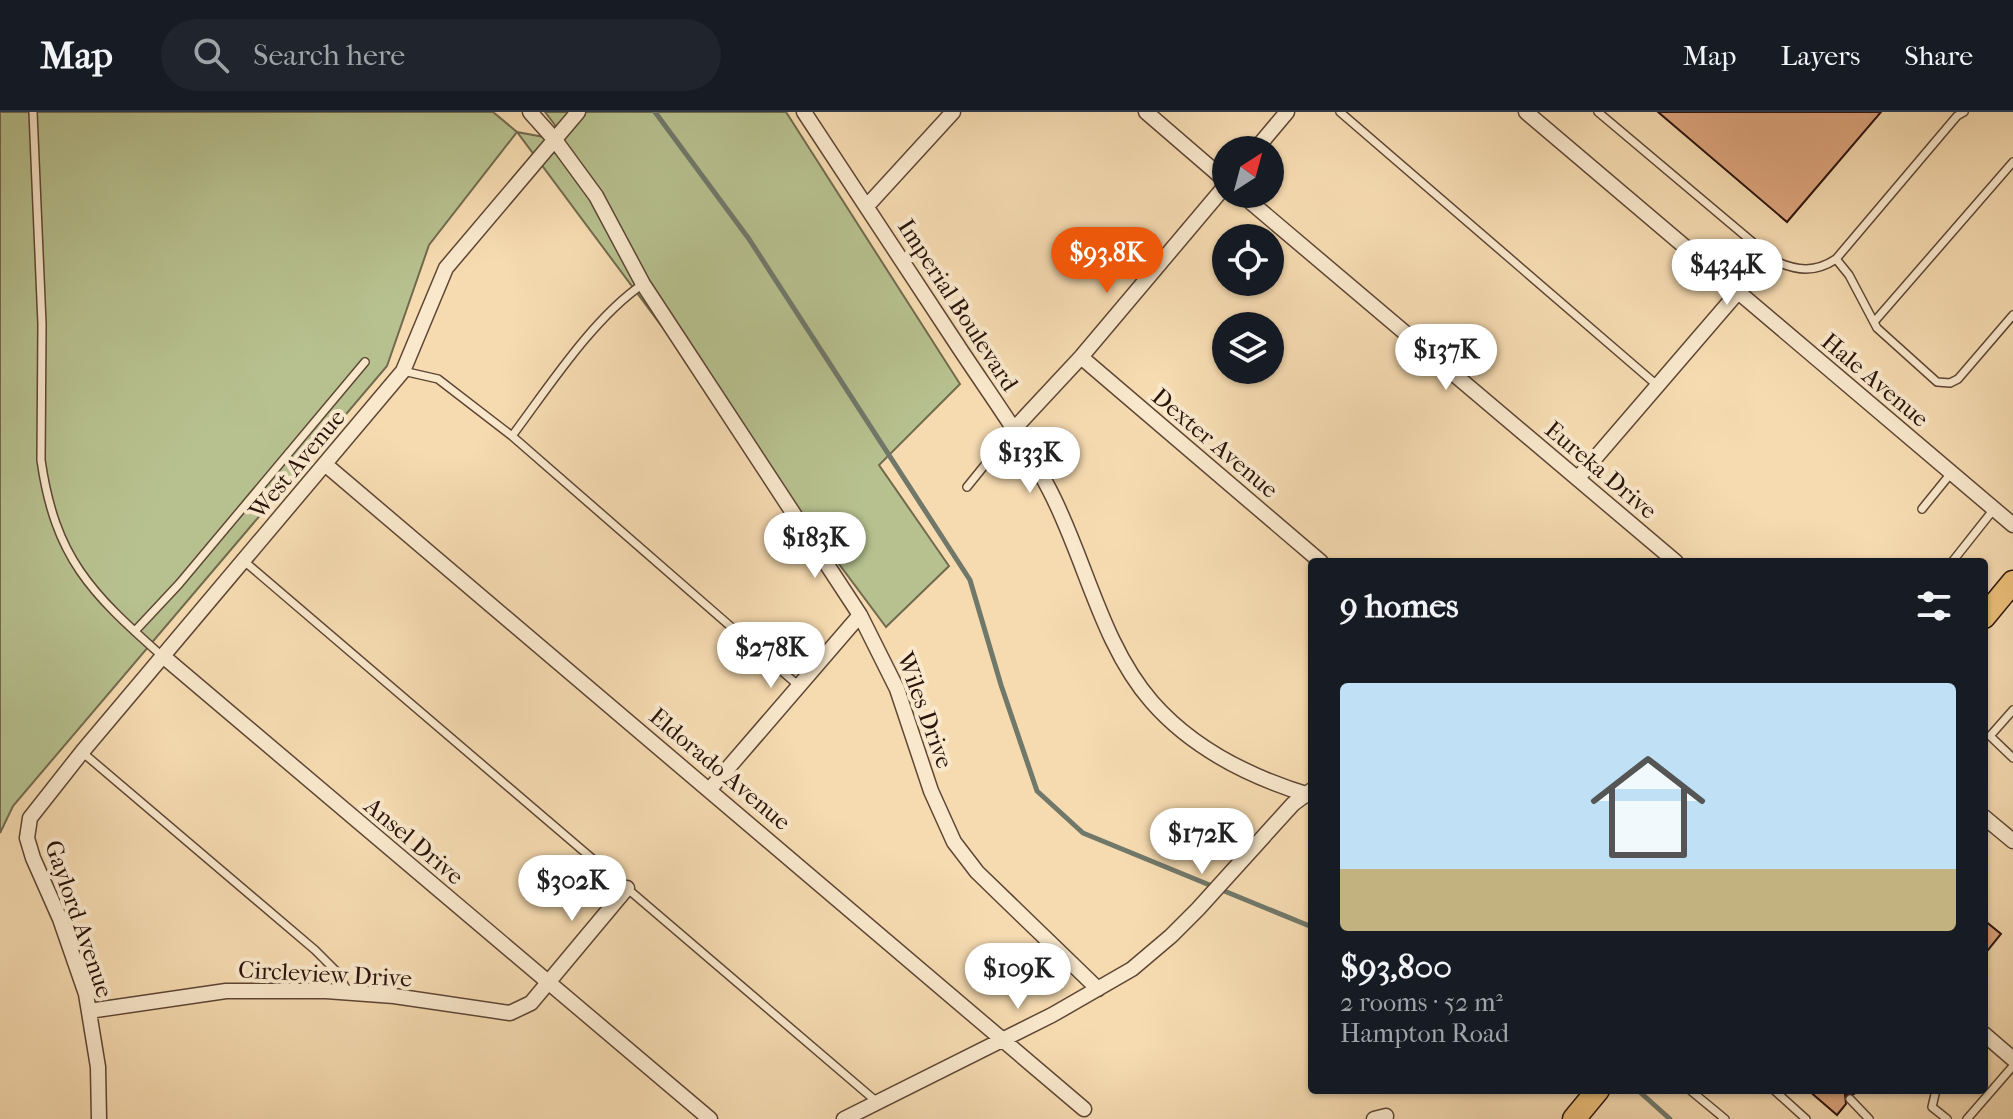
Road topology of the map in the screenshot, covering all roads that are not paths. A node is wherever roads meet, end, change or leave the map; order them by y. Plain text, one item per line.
1 (33, 112) edge
2 (530, 112) edge
3 (578, 112) edge
4 (804, 112) edge
5 (953, 112) edge
6 (1146, 112) edge
7 (1287, 112) edge
8 (1340, 112) edge
9 (1526, 112) edge
10 (1598, 112) edge
11 (1964, 112) edge
12 (1267, 136) edge
13 (555, 140) junction
14 (2013, 162) edge
15 (1212, 171) edge
16 (1212, 200) edge
17 (867, 206) junction
18 (1258, 208) edge
19 (1836, 259) junction
20 (643, 284) junction
21 (1738, 292) junction
22 (2013, 315) edge
23 (1874, 322) junction
24 (1081, 357) junction
25 (365, 362) dead end
26 (403, 371) junction
27 (1658, 386) junction
28 (1014, 429) junction
29 (512, 436) junction
30 (326, 465) junction
31 (1952, 472) junction
32 (1578, 478) junction
33 (967, 487) dead end
34 (1922, 509) dead end
35 (1994, 509) junction
36 (2013, 525) edge
37 (1316, 558) edge
38 (1671, 558) edge
39 (1955, 558) edge
40 (244, 561) junction
41 (2013, 582) edge
42 (1988, 612) edge
43 (860, 615) junction
44 (135, 631) junction
45 (164, 657) junction
46 (799, 686) junction
47 (2013, 710) edge
48 (82, 752) junction
49 (2013, 758) edge
50 (710, 789) junction
51 (1308, 792) edge
52 (1308, 794) edge
53 (1988, 820) edge
54 (27, 830) joint
55 (2013, 841) edge
56 (627, 888) junction
57 (547, 983) junction
58 (1098, 989) junction
59 (348, 992) junction
60 (89, 1011) junction
61 (1988, 1037) edge
62 (1003, 1039) junction
63 (2013, 1059) edge
64 (2013, 1066) edge
65 (1595, 1094) edge
66 (1695, 1094) edge
67 (1778, 1094) edge
68 (1935, 1094) edge
69 (1850, 1099) dead end
70 (877, 1102) junction
71 (1084, 1109) dead end
72 (1970, 1116) edge
73 (99, 1119) edge
74 (710, 1119) edge
75 (844, 1119) edge
76 (1574, 1119) edge
77 (1725, 1119) edge
78 (1806, 1119) edge
79 (1869, 1119) edge
80 (1947, 1119) edge

1 - 44 lane
2 - 13 street, Wiles Drive
3 - 13 street, West Avenue
4 - 17 street, Imperial Boulevard
5 - 17 street
6 - 15 street
7 - 12 street
8 - 27 lane
9 - 21 street, Hale Avenue
10 - 19 lane
11 - 19 lane
13 - 20 street, Wiles Drive
13 - 26 street, West Avenue
14 - 23 lane
16 - 24 street
17 - 28 street, Imperial Boulevard
18 - 32 street, Eureka Drive
19 - 23 lane
20 - 29 lane
20 - 43 street, Wiles Drive
21 - 27 street
21 - 31 street, Hale Avenue
22 - 23 lane
24 - 28 street
24 - 37 street, Dexter Avenue
25 - 44 lane
26 - 29 lane
26 - 30 street, West Avenue
27 - 32 street
28 - 33 lane
28 - 51 street, Imperial Boulevard
29 - 46 lane
30 - 40 street, West Avenue
30 - 50 street, Eldorado Avenue
31 - 34 lane
31 - 35 street, Hale Avenue
32 - 38 street, Eureka Drive
35 - 36 street, Hale Avenue
35 - 39 lane
40 - 45 street, West Avenue
40 - 56 lane
41 - 42 main road
43 - 46 street
43 - 58 street, Wiles Drive
44 - 45 lane
45 - 48 street, West Avenue
45 - 57 street, Ansel Drive
46 - 50 street
47 - 49 lane
48 - 54 street, West Avenue
48 - 59 lane
50 - 62 street, Eldorado Avenue
52 - 58 street
53 - 55 street
54 - 60 street, Gaylord Avenue
56 - 57 street, Circleview Drive
56 - 70 lane
57 - 59 street, Circleview Drive
57 - 74 street, Ansel Drive
58 - 62 street
59 - 60 street, Circleview Drive
60 - 73 street, Gaylord Avenue
61 - 63 street
62 - 70 street
62 - 71 street, Eldorado Avenue
64 - 72 lane
65 - 76 main road
66 - 77 lane
67 - 78 lane
68 - 80 lane
69 - 79 lane
70 - 75 street

